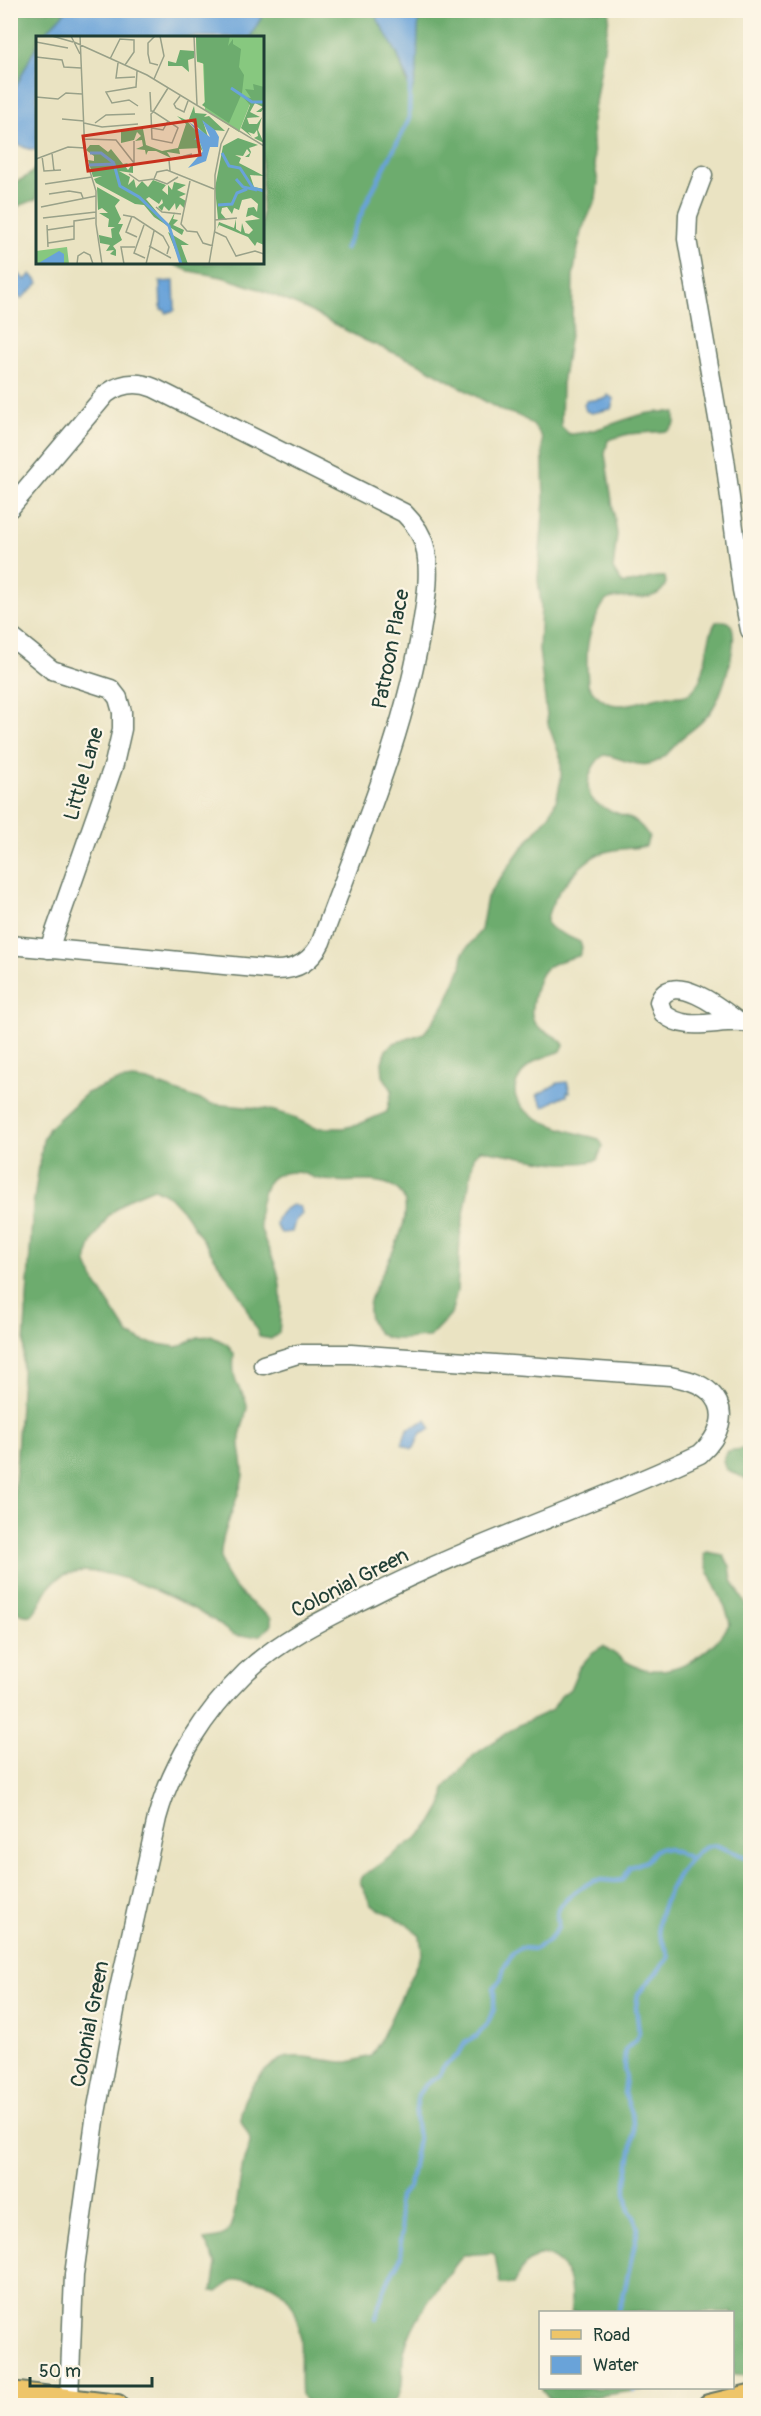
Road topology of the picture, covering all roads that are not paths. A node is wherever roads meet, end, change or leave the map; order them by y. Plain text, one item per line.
1 (703, 175) dead end
2 (10, 508) edge
3 (750, 630) edge
4 (10, 636) edge
5 (10, 945) edge
6 (49, 949) junction
7 (263, 1365) dead end
8 (10, 2393) edge
9 (750, 2396) edge
10 (69, 2400) junction
11 (117, 2406) edge
12 (709, 2406) edge

1 - 3 street
2 - 6 street, Patroon Place
4 - 6 street, Little Lane
5 - 6 street, Patroon Place
7 - 10 street, Colonial Green
8 - 10 main road
9 - 12 main road
10 - 11 main road

